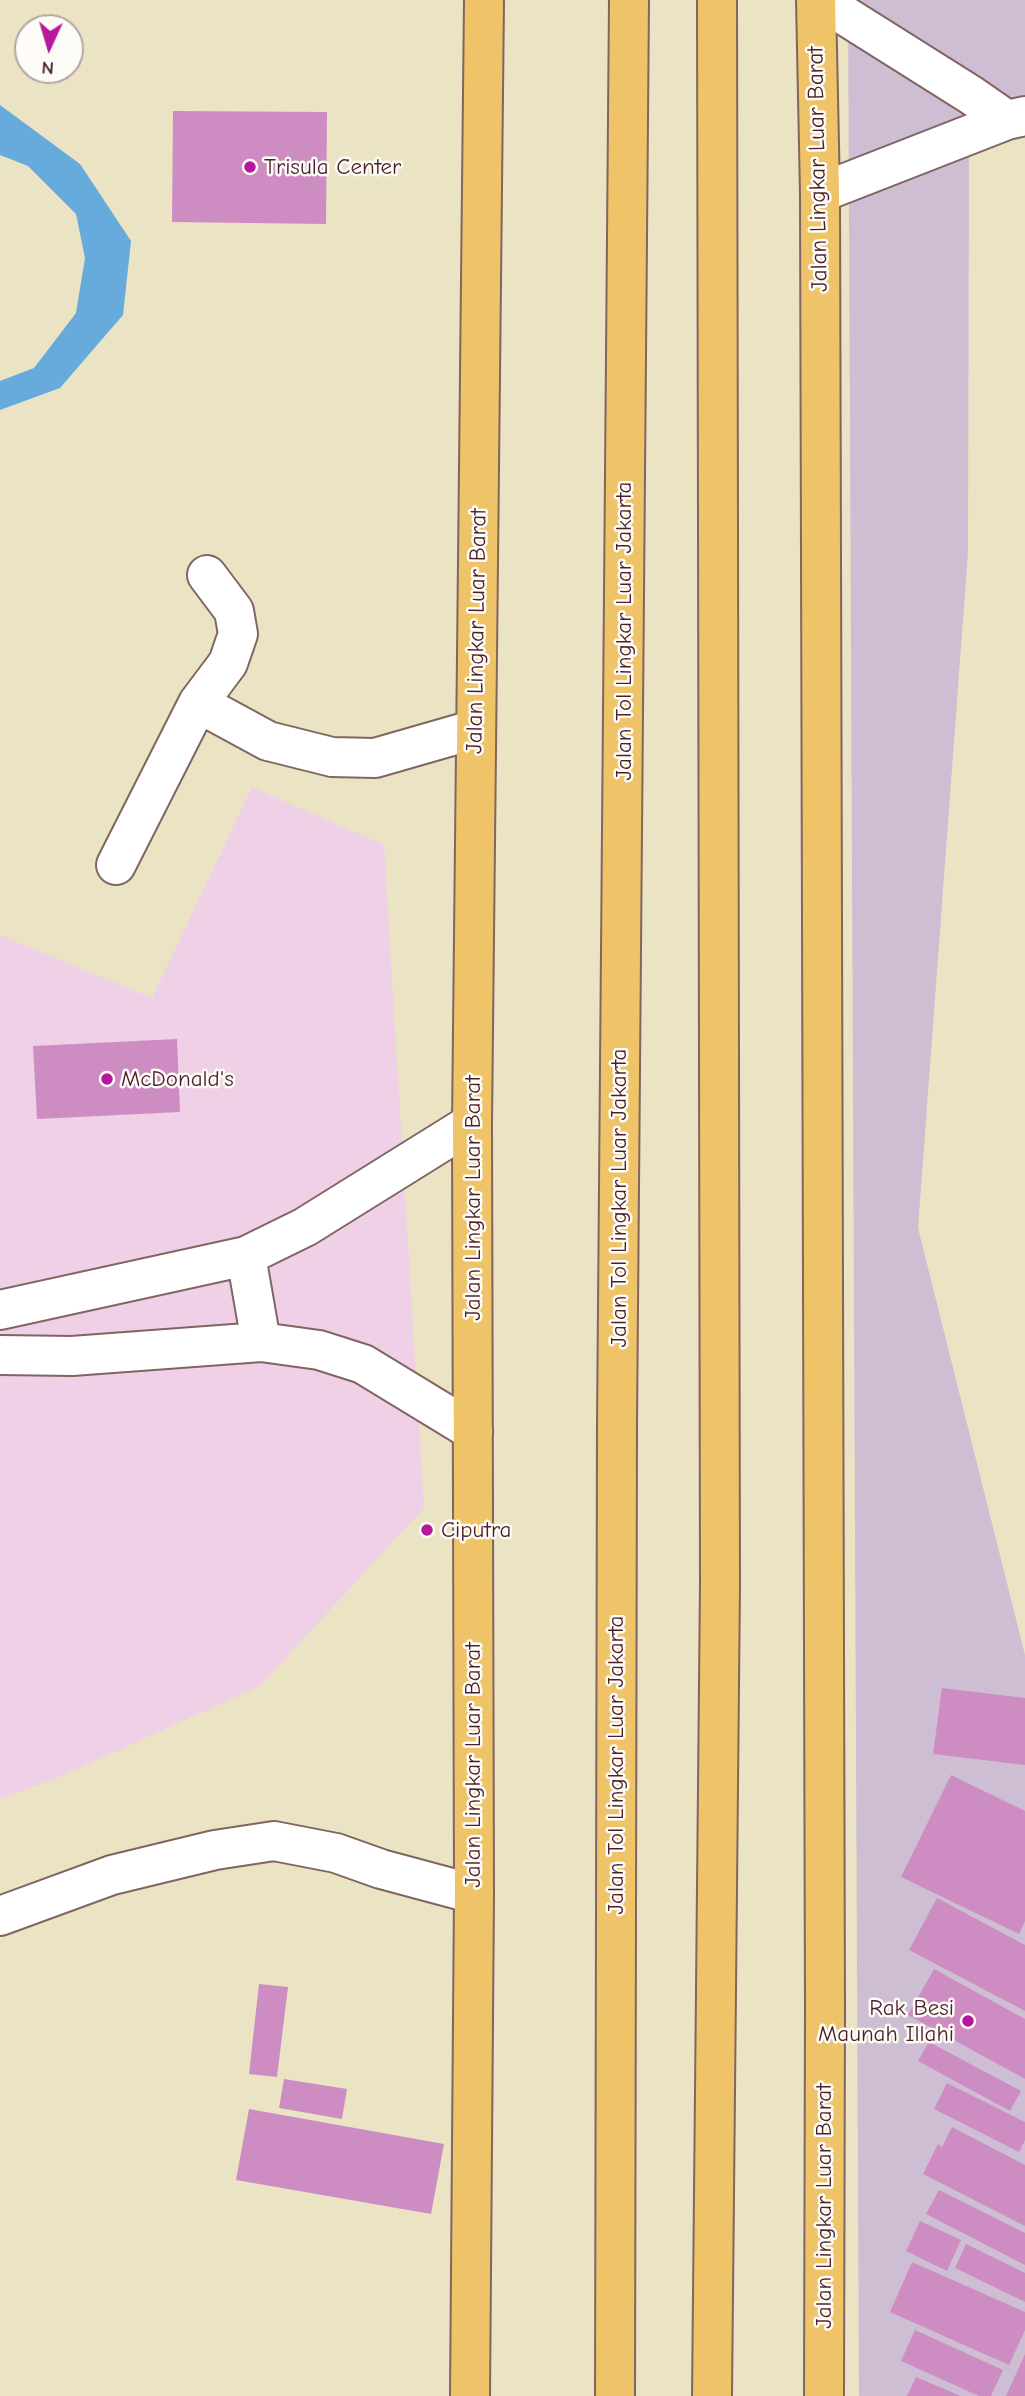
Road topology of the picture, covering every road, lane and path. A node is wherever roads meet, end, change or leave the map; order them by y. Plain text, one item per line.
1 (484, 0) edge
2 (629, 0) edge
3 (717, 0) edge
4 (818, 0) edge
5 (1016, 118) edge
6 (820, 193) junction
7 (207, 575) dead end
8 (198, 703) junction
9 (476, 729) junction
10 (116, 865) dead end
11 (472, 1123) junction
12 (247, 1256) junction
13 (0, 1311) edge
14 (261, 1342) junction
15 (0, 1354) edge
16 (72, 1356) junction
17 (473, 1431) junction
18 (474, 1894) junction
19 (0, 1916) edge
20 (470, 2396) edge
21 (615, 2396) edge
22 (712, 2396) edge
23 (824, 2396) edge

1 - 9 main road, Jalan Lingkar Luar Barat
2 - 21 main road, Jalan Tol Lingkar Luar Jakarta
3 - 22 main road
4 - 5 lane
4 - 6 main road, Jalan Lingkar Luar Barat
5 - 6 lane
6 - 23 main road, Jalan Lingkar Luar Barat
7 - 8 lane
8 - 9 lane
8 - 10 lane
9 - 11 main road, Jalan Lingkar Luar Barat
11 - 12 lane
11 - 17 main road, Jalan Lingkar Luar Barat
12 - 13 lane
12 - 14 lane
13 - 16 lane
14 - 16 lane
14 - 17 lane
15 - 16 lane
17 - 18 main road, Jalan Lingkar Luar Barat
18 - 19 lane
18 - 20 main road, Jalan Lingkar Luar Barat

